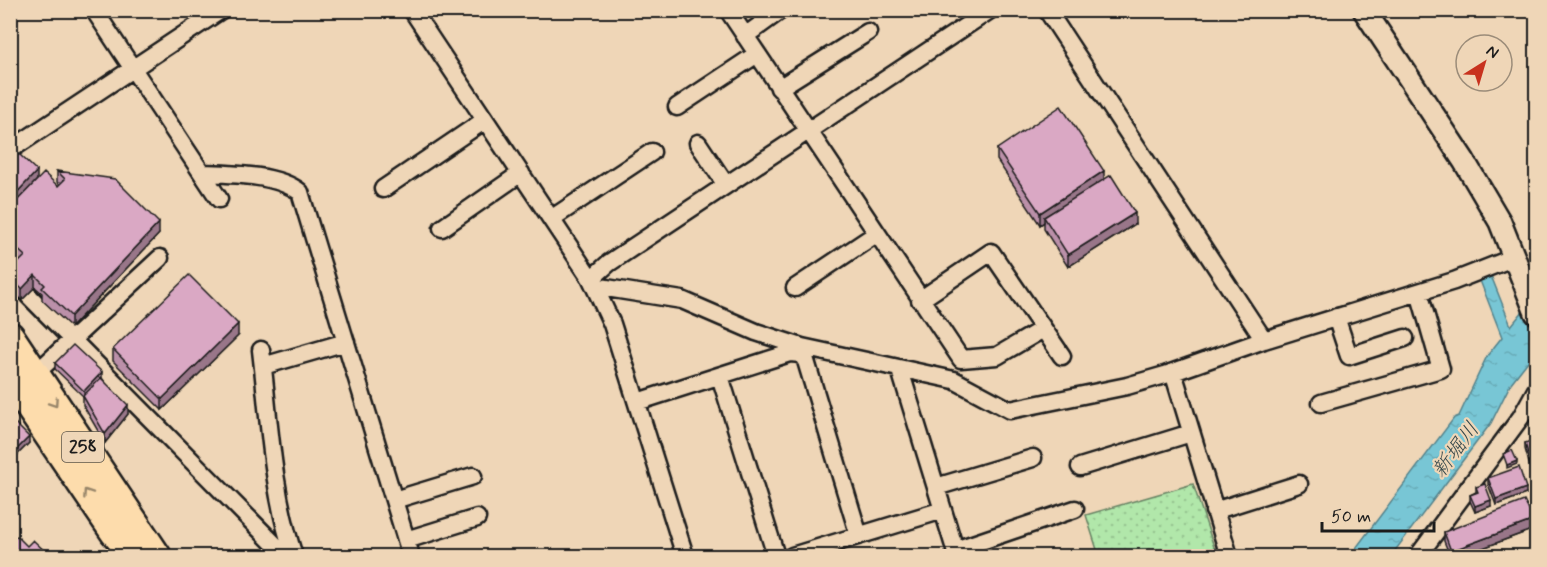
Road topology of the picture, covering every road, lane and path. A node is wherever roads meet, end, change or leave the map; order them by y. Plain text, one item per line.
1 (94, 10) edge
2 (221, 10) edge
3 (412, 10) edge
4 (728, 10) edge
5 (781, 10) edge
6 (990, 10) edge
7 (1047, 10) edge
8 (1364, 10) edge
9 (868, 32) dead end
10 (745, 36) junction
11 (757, 54) junction
12 (133, 69) junction
13 (779, 88) junction
14 (677, 107) dead end
15 (485, 120) junction
16 (807, 131) junction
17 (698, 143) dead end
18 (10, 150) edge
19 (652, 152) dead end
20 (202, 173) junction
21 (521, 173) junction
22 (726, 184) junction
23 (383, 189) dead end
24 (219, 199) dead end
25 (551, 219) junction
26 (442, 228) dead end
27 (876, 234) junction
28 (1515, 257) junction
29 (160, 258) dead end
30 (593, 282) junction
31 (795, 288) dead end
32 (1419, 292) junction
33 (28, 295) edge
34 (920, 300) junction
35 (1533, 304) edge
36 (1336, 317) junction
37 (1043, 329) junction
38 (10, 336) edge
39 (1405, 338) dead end
40 (73, 340) junction
41 (1264, 340) junction
42 (346, 342) junction
43 (801, 350) junction
44 (1062, 356) dead end
45 (961, 359) junction
46 (900, 370) junction
47 (1173, 372) junction
48 (720, 376) junction
49 (954, 380) junction
50 (19, 387) edge
51 (1536, 390) edge
52 (637, 402) junction
53 (1321, 403) dead end
54 (1191, 433) junction
55 (1033, 458) dead end
56 (1080, 467) dead end
57 (473, 476) dead end
58 (1299, 484) dead end
59 (936, 487) junction
60 (394, 500) junction
61 (1075, 509) dead end
62 (943, 510) junction
63 (1214, 511) junction
64 (477, 518) dead end
65 (114, 532) junction
66 (859, 536) junction
67 (406, 540) junction
68 (956, 553) edge
69 (125, 556) edge
70 (135, 556) edge
71 (157, 556) edge
72 (285, 556) edge
73 (294, 556) edge
74 (411, 556) edge
75 (685, 556) edge
76 (776, 556) edge
77 (792, 556) edge
78 (1228, 556) edge
79 (1418, 556) edge

1 - 12 street
2 - 12 street
3 - 15 street
4 - 10 street
5 - 10 street
6 - 16 street
7 - 41 street
8 - 28 street
9 - 13 street
10 - 11 street
11 - 13 street
11 - 14 street
12 - 18 street
12 - 20 street
13 - 16 street
15 - 21 street
15 - 23 street
16 - 22 street
16 - 27 street
17 - 22 street
19 - 25 street
20 - 24 street
20 - 42 street
21 - 25 street
21 - 26 street
22 - 30 street
25 - 30 street
27 - 31 street
27 - 34 street
28 - 32 street
28 - 35 street
29 - 40 street
30 - 43 street
30 - 52 street
32 - 36 street
32 - 53 street
33 - 40 street
34 - 37 street
34 - 45 street
36 - 39 street
36 - 41 street
37 - 44 street
37 - 45 street
38 - 50 highway, 258
40 - 50 street
40 - 72 street
41 - 47 street
42 - 60 street
42 - 73 street
43 - 46 street
43 - 48 street
43 - 66 street
45 - 49 street
46 - 49 street
46 - 59 street
47 - 49 street
47 - 54 street
48 - 52 street
48 - 76 street
65 -> 50 highway, 258
50 -> 71 highway, 258
51 - 79 street
52 - 75 street
54 - 56 street
54 - 63 street
55 - 59 street
57 - 60 street
58 - 63 street
59 - 62 street
60 - 67 street
61 - 68 street
62 - 66 street
62 - 68 street
63 - 78 street
64 - 67 street
65 - 69 highway, 258
65 - 70 highway, 258
66 - 77 street
67 - 74 street

